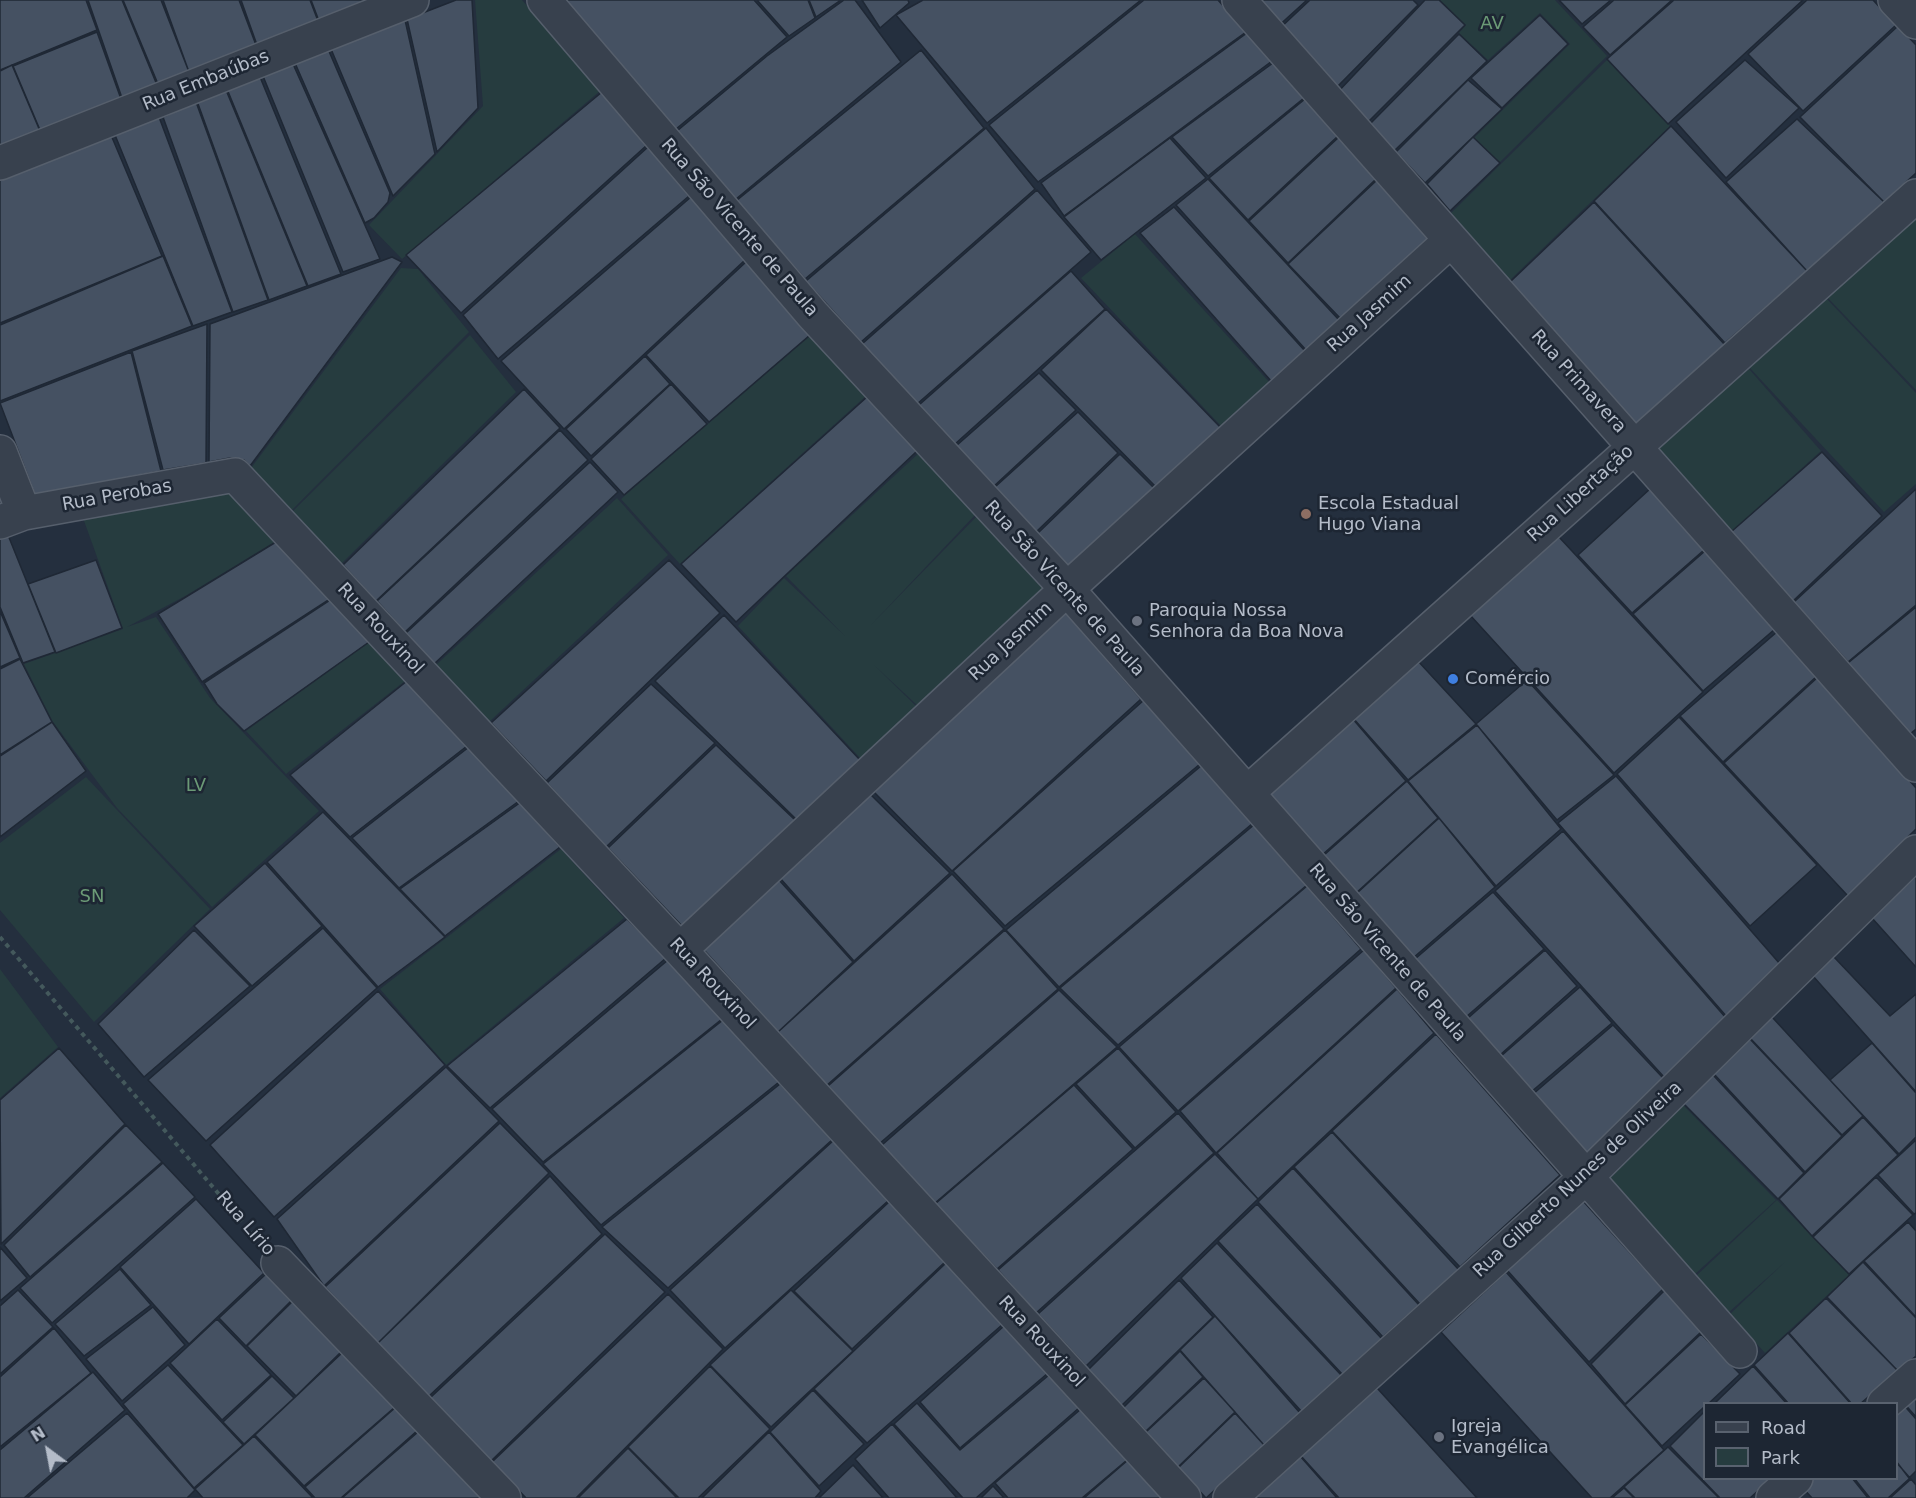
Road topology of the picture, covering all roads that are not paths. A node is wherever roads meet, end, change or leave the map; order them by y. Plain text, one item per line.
1 (412, 0) edge
2 (543, 0) edge
3 (1239, 0) edge
4 (1895, 0) edge
5 (1916, 22) edge
6 (0, 163) edge
7 (1916, 196) edge
8 (1451, 240) junction
9 (1635, 447) junction
10 (0, 452) edge
11 (235, 475) joint
12 (12, 517) edge
13 (1067, 590) junction
14 (1916, 765) edge
15 (1247, 793) junction
16 (1916, 852) edge
17 (680, 950) junction
18 (1585, 1178) junction
19 (278, 1263) road end
20 (1740, 1351) dead end
21 (1916, 1376) edge
22 (1886, 1402) edge
23 (1795, 1480) edge
24 (504, 1498) edge
25 (1184, 1498) edge
26 (1230, 1498) edge
27 (1773, 1498) edge

1 - 6 street, Rua Embaúbas
2 - 13 street, Rua São Vicente de Paula
3 - 8 street, Rua Primavera
4 - 5 street
7 - 9 street, Rua Libertação
8 - 9 street, Rua Primavera
8 - 13 street, Rua Jasmim
9 - 14 street, Rua Primavera
9 - 15 street, Rua Libertação
10 - 12 street
11 - 12 street, Rua Perobas
11 - 17 street, Rua Rouxinol
13 - 15 street, Rua São Vicente de Paula
13 - 17 street, Rua Jasmim
15 - 18 street, Rua São Vicente de Paula
16 - 18 street, Rua Gilberto Nunes de Oliveira
17 - 25 street, Rua Rouxinol
18 - 20 street, Rua São Vicente de Paula
18 - 26 street, Rua Gilberto Nunes de Oliveira
19 - 24 street, Rua Lírio
21 - 22 street
23 - 27 street

